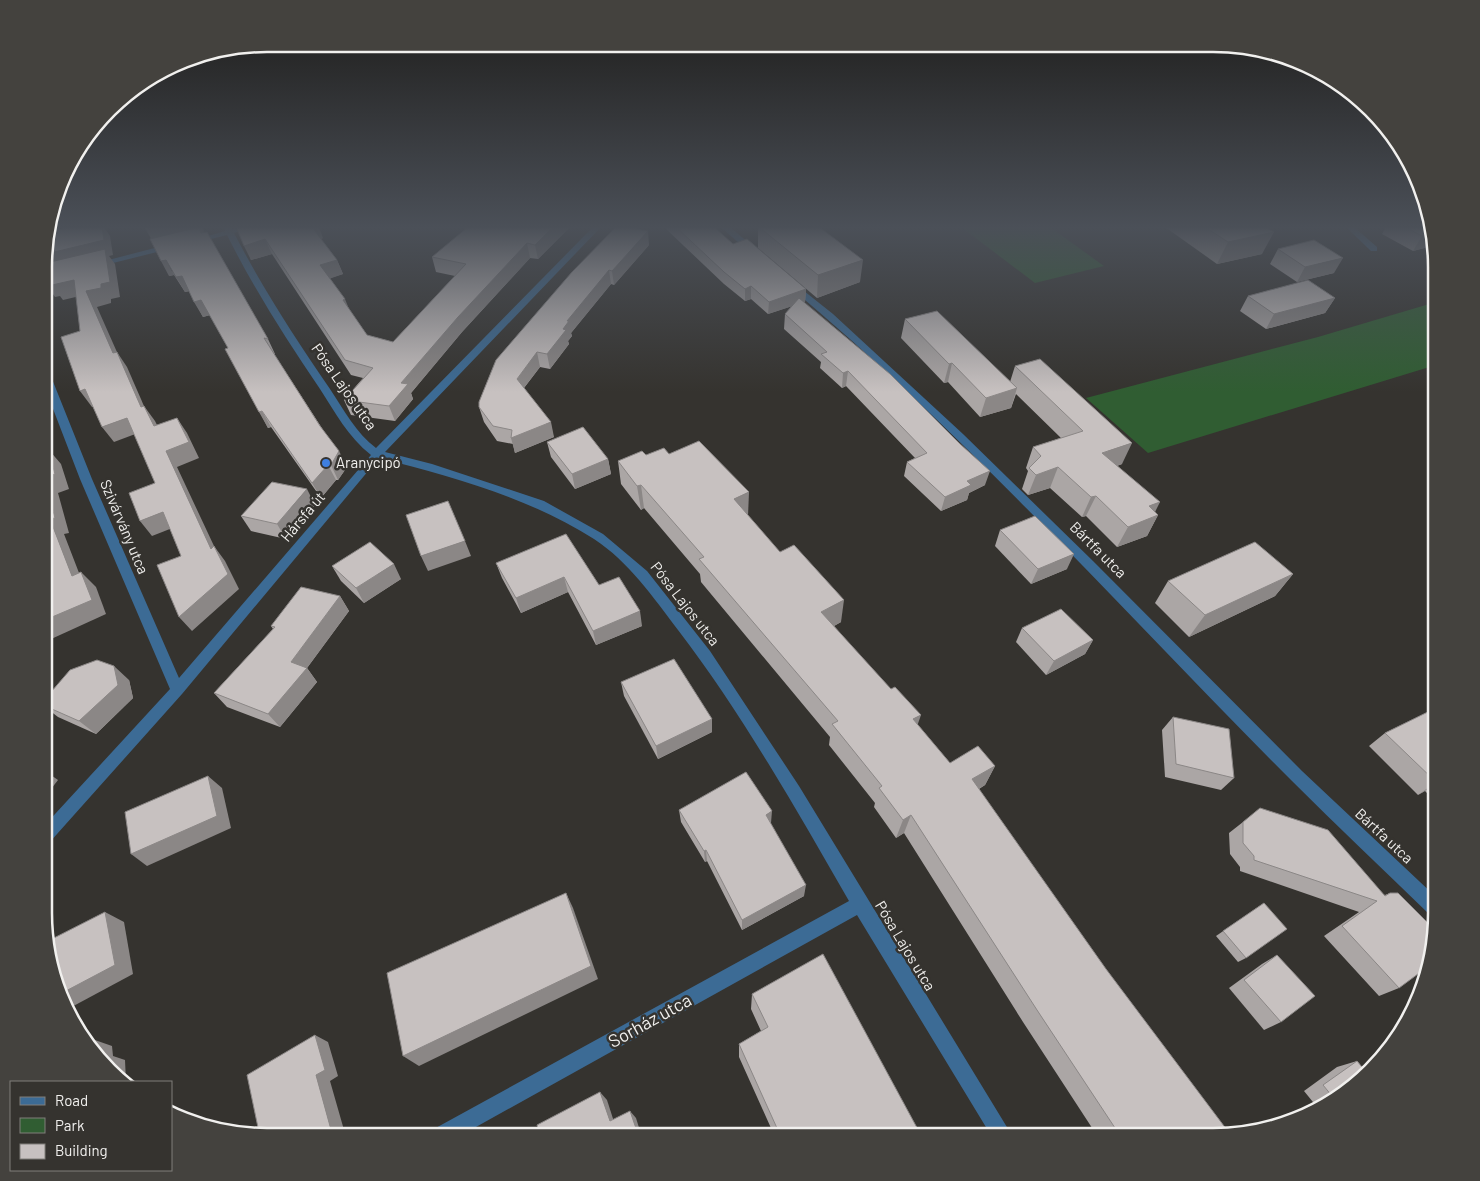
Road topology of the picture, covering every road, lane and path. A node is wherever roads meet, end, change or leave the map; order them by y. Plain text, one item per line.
1 (258, 282) edge
2 (544, 282) edge
3 (790, 282) edge
4 (52, 392) edge
5 (377, 454) junction
6 (176, 690) junction
7 (52, 829) edge
8 (1428, 901) edge
9 (860, 904) junction
10 (456, 1128) edge
11 (997, 1128) edge

1 - 5 street, Pósa Lajos utca
2 - 5 street, Hársfa út
3 - 8 street, Bártfa utca
4 - 6 street, Szivárvány utca
5 - 6 street, Hársfa út
5 - 9 street, Pósa Lajos utca
6 - 7 street, Hársfa út
9 - 10 street, Sorház utca
9 - 11 street, Pósa Lajos utca

